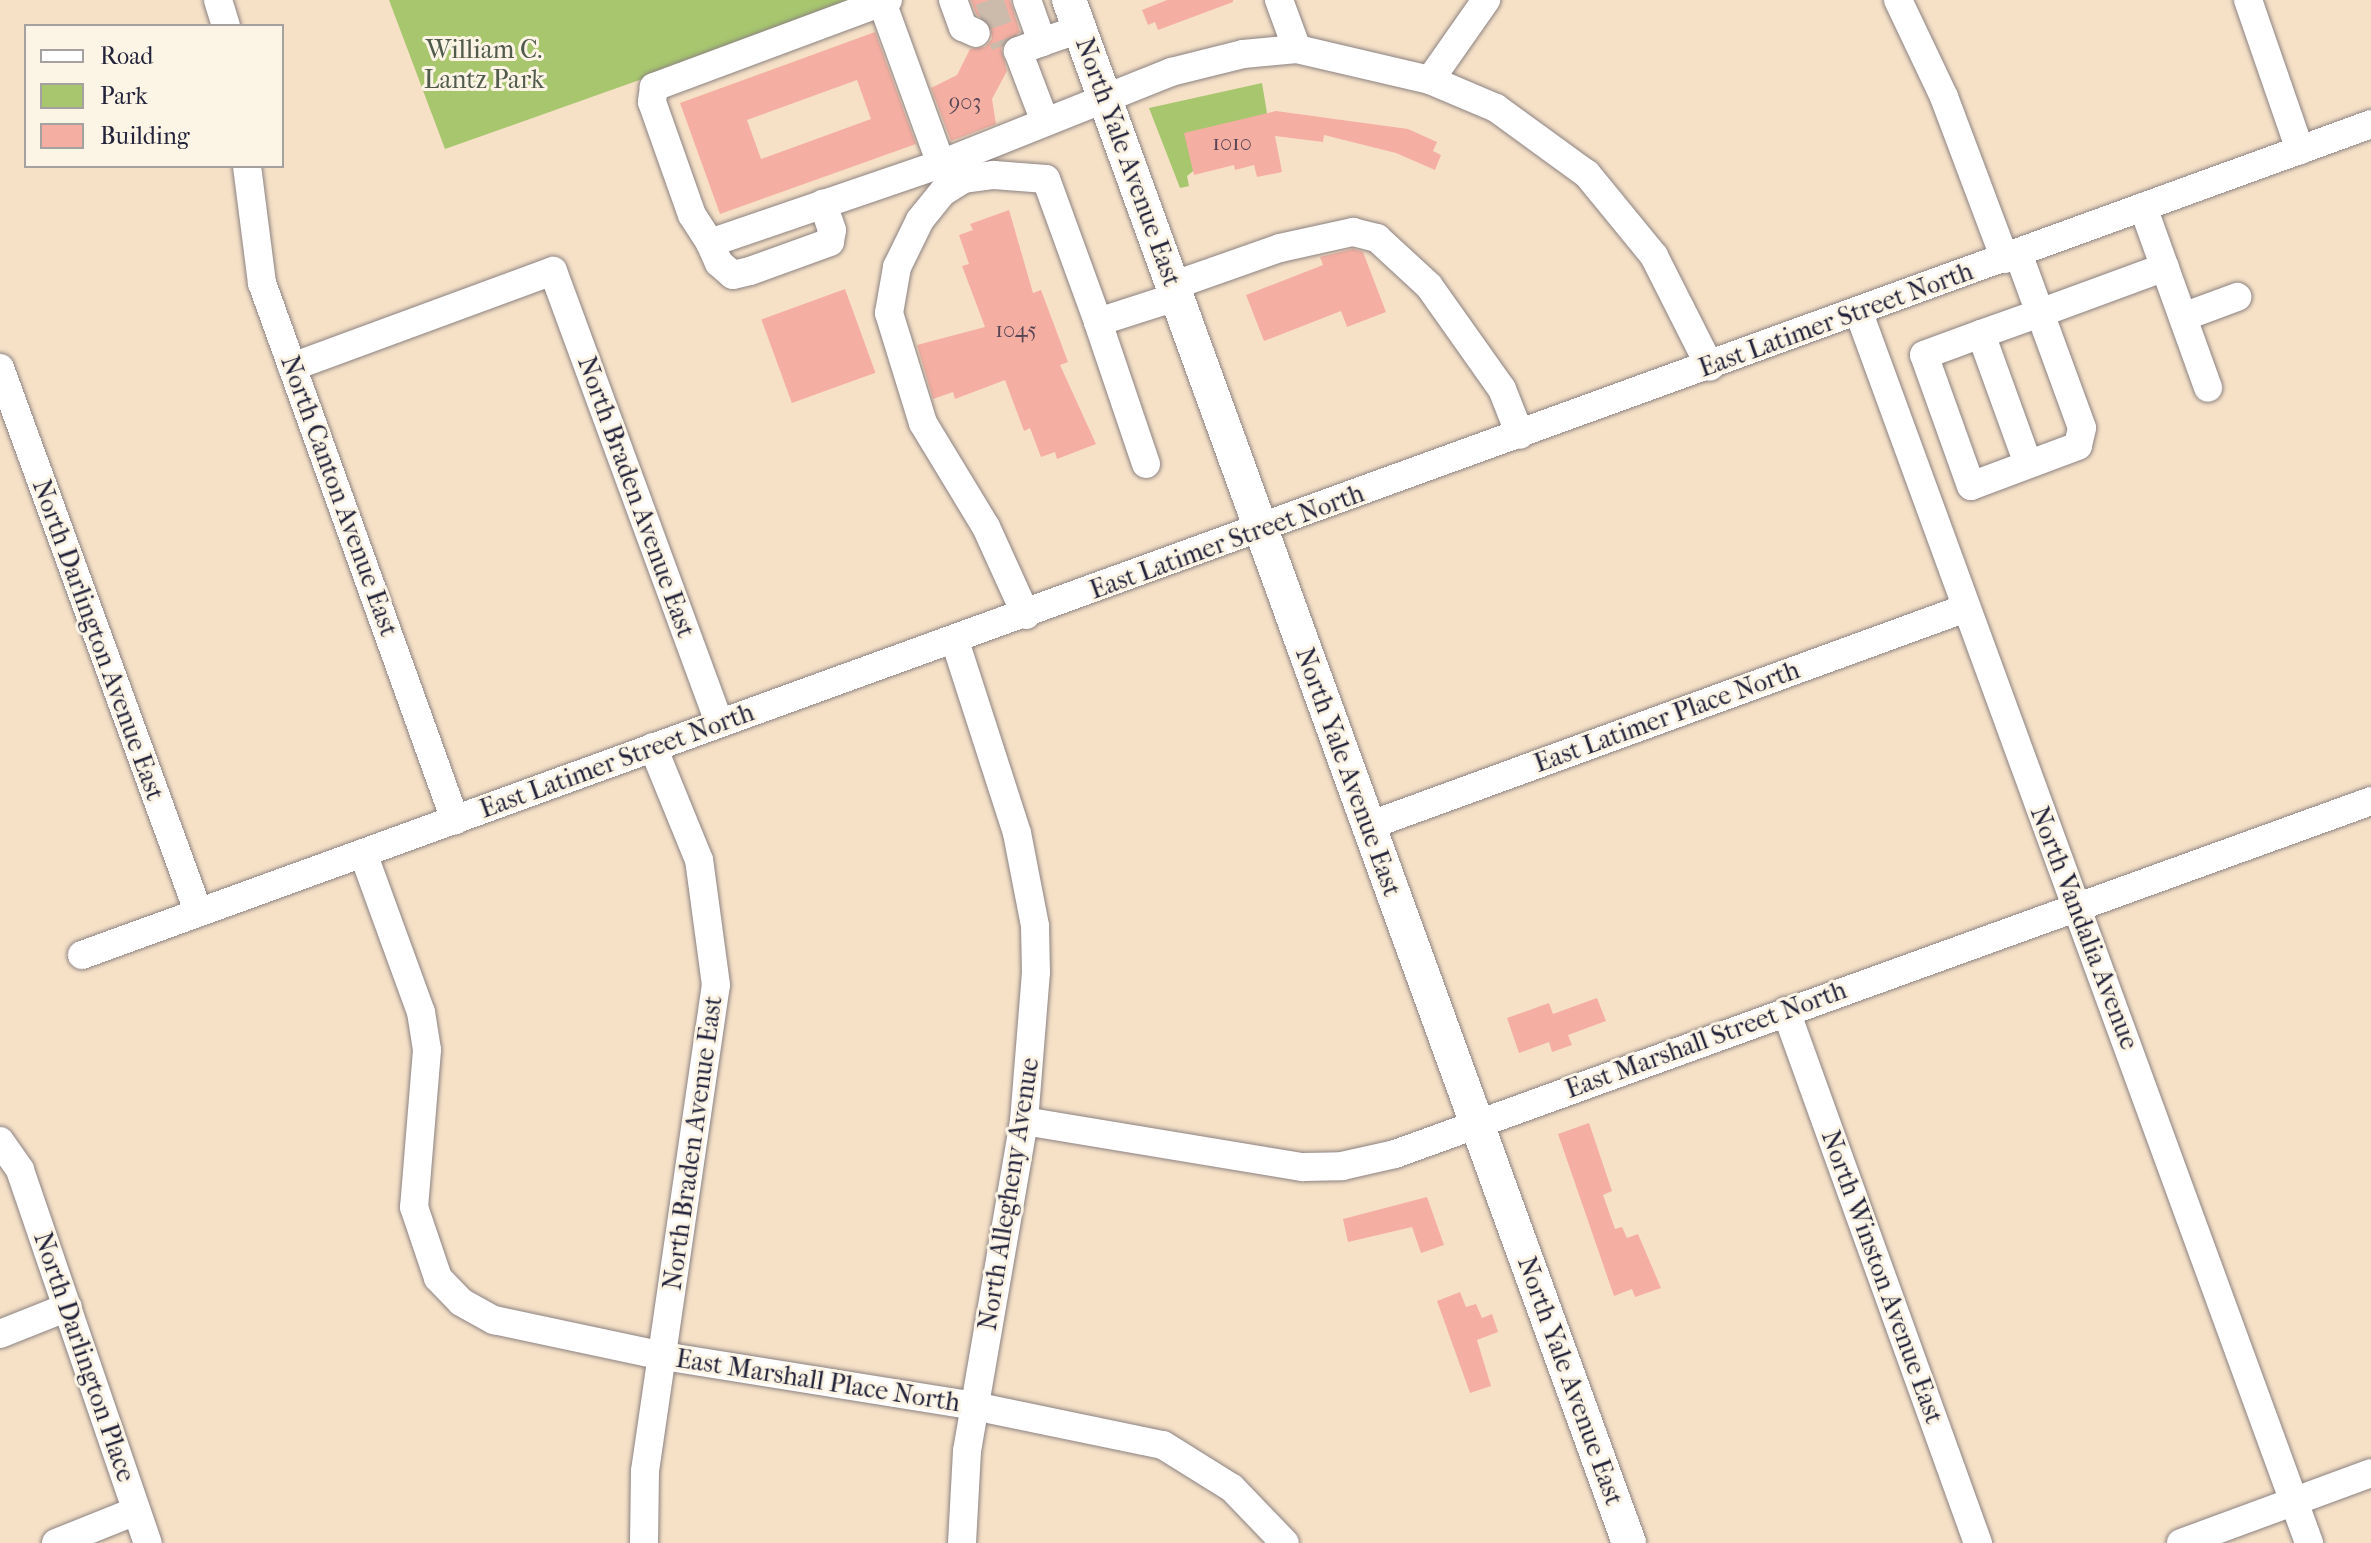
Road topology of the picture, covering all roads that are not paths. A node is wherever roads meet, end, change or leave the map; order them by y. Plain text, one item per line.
1 (218, 0) edge
2 (953, 0) edge
3 (1027, 0) edge
4 (1279, 0) edge
5 (1486, 0) edge
6 (1898, 0) edge
7 (2248, 0) edge
8 (885, 1) edge
9 (1074, 14) edge
10 (225, 24) edge
11 (976, 33) dead end
12 (1042, 42) junction
13 (1297, 49) junction
14 (1430, 80) junction
15 (1104, 96) junction
16 (1044, 119) junction
17 (2371, 124) edge
18 (2300, 150) junction
19 (941, 164) junction
20 (247, 168) edge
21 (823, 204) junction
22 (2143, 207) junction
23 (710, 243) junction
24 (2012, 256) junction
25 (2165, 267) junction
26 (1174, 291) junction
27 (2237, 297) dead end
28 (1859, 313) junction
29 (2040, 313) junction
30 (2183, 317) junction
31 (1098, 322) junction
32 (1981, 334) junction
33 (292, 367) junction
34 (1710, 367) junction
35 (0, 368) edge
36 (2208, 388) dead end
37 (1520, 435) junction
38 (2040, 460) junction
39 (1146, 464) dead end
40 (1971, 486) junction
41 (1927, 502) junction
42 (1260, 529) junction
43 (1966, 608) junction
44 (1026, 615) junction
45 (955, 641) junction
46 (719, 723) junction
47 (653, 747) junction
48 (2371, 801) edge
49 (455, 820) junction
50 (1368, 826) junction
51 (363, 853) junction
52 (2079, 905) junction
53 (198, 911) junction
54 (82, 955) dead end
55 (1786, 1011) junction
56 (1024, 1121) junction
57 (1476, 1126) junction
58 (0, 1141) edge
59 (68, 1307) junction
60 (0, 1334) edge
61 (663, 1356) junction
62 (974, 1406) junction
63 (2371, 1473) edge
64 (2294, 1502) junction
65 (136, 1511) junction
66 (56, 1543) edge
67 (148, 1543) edge
68 (644, 1543) edge
69 (962, 1543) edge
70 (1285, 1543) edge
71 (1629, 1543) edge
72 (1978, 1543) edge
73 (2181, 1543) edge
74 (2309, 1543) edge

1 - 10 street
2 - 11 street
3 - 12 street
4 - 13 street
5 - 14 street
6 - 24 street
7 - 18 street
8 - 19 street
8 - 23 street
9 - 12 street
9 - 15 main road, North Yale Avenue East
12 - 16 street
13 - 14 street
13 - 15 street
14 - 34 street
15 - 16 street
15 - 26 main road, North Yale Avenue East
16 - 19 street
17 - 18 street, East Latimer Street North
18 - 22 street, East Latimer Street North
19 - 21 street
20 - 33 street, North Canton Avenue East
21 - 23 street
21 - 23 street
22 - 24 street, East Latimer Street North
22 - 25 street
24 - 28 street, East Latimer Street North
24 - 29 street
25 - 29 street
25 - 30 street
26 - 31 street
26 - 37 street
26 - 42 main road, North Yale Avenue East
27 - 30 street
28 - 34 street, East Latimer Street North
28 - 41 street, North Vandalia Avenue
29 - 32 street
29 - 38 street
30 - 36 street
31 - 39 street
31 - 44 street
32 - 38 street
32 - 40 street
33 - 46 street, North Braden Avenue East
33 - 49 street, North Canton Avenue East
34 - 37 street, East Latimer Street North
35 - 53 street, North Darlington Avenue East
37 - 42 street, East Latimer Street North
38 - 40 street
40 - 41 street
41 - 43 street, North Vandalia Avenue
42 - 44 street, East Latimer Street North
42 - 50 main road, North Yale Avenue East
43 - 50 street, East Latimer Place North
43 - 52 street, North Vandalia Avenue
44 - 45 street, East Latimer Street North
45 - 46 street, East Latimer Street North
45 - 56 street, North Allegheny Avenue
46 - 47 street, East Latimer Street North
47 - 49 street, East Latimer Street North
47 - 61 street, North Braden Avenue East
48 - 52 street, East Marshall Street North
49 - 51 street, East Latimer Street North
50 - 57 main road, North Yale Avenue East
51 - 53 street, East Latimer Street North
51 - 61 street
52 - 55 street, East Marshall Street North
52 - 64 street, North Vandalia Avenue
53 - 54 street, East Latimer Street North
55 - 57 street, East Marshall Street North
55 - 72 street, North Winston Avenue East
56 - 57 street, East Marshall Street North
56 - 62 street, North Allegheny Avenue
57 - 71 main road, North Yale Avenue East
58 - 59 street, North Darlington Place
59 - 60 street
59 - 65 street, North Darlington Place
61 - 62 street, East Marshall Place North
61 - 68 street
62 - 69 street, North Allegheny Avenue
62 - 70 street
63 - 64 street
64 - 73 street
64 - 74 street, North Vandalia Avenue
65 - 66 street
65 - 67 street, North Darlington Place

